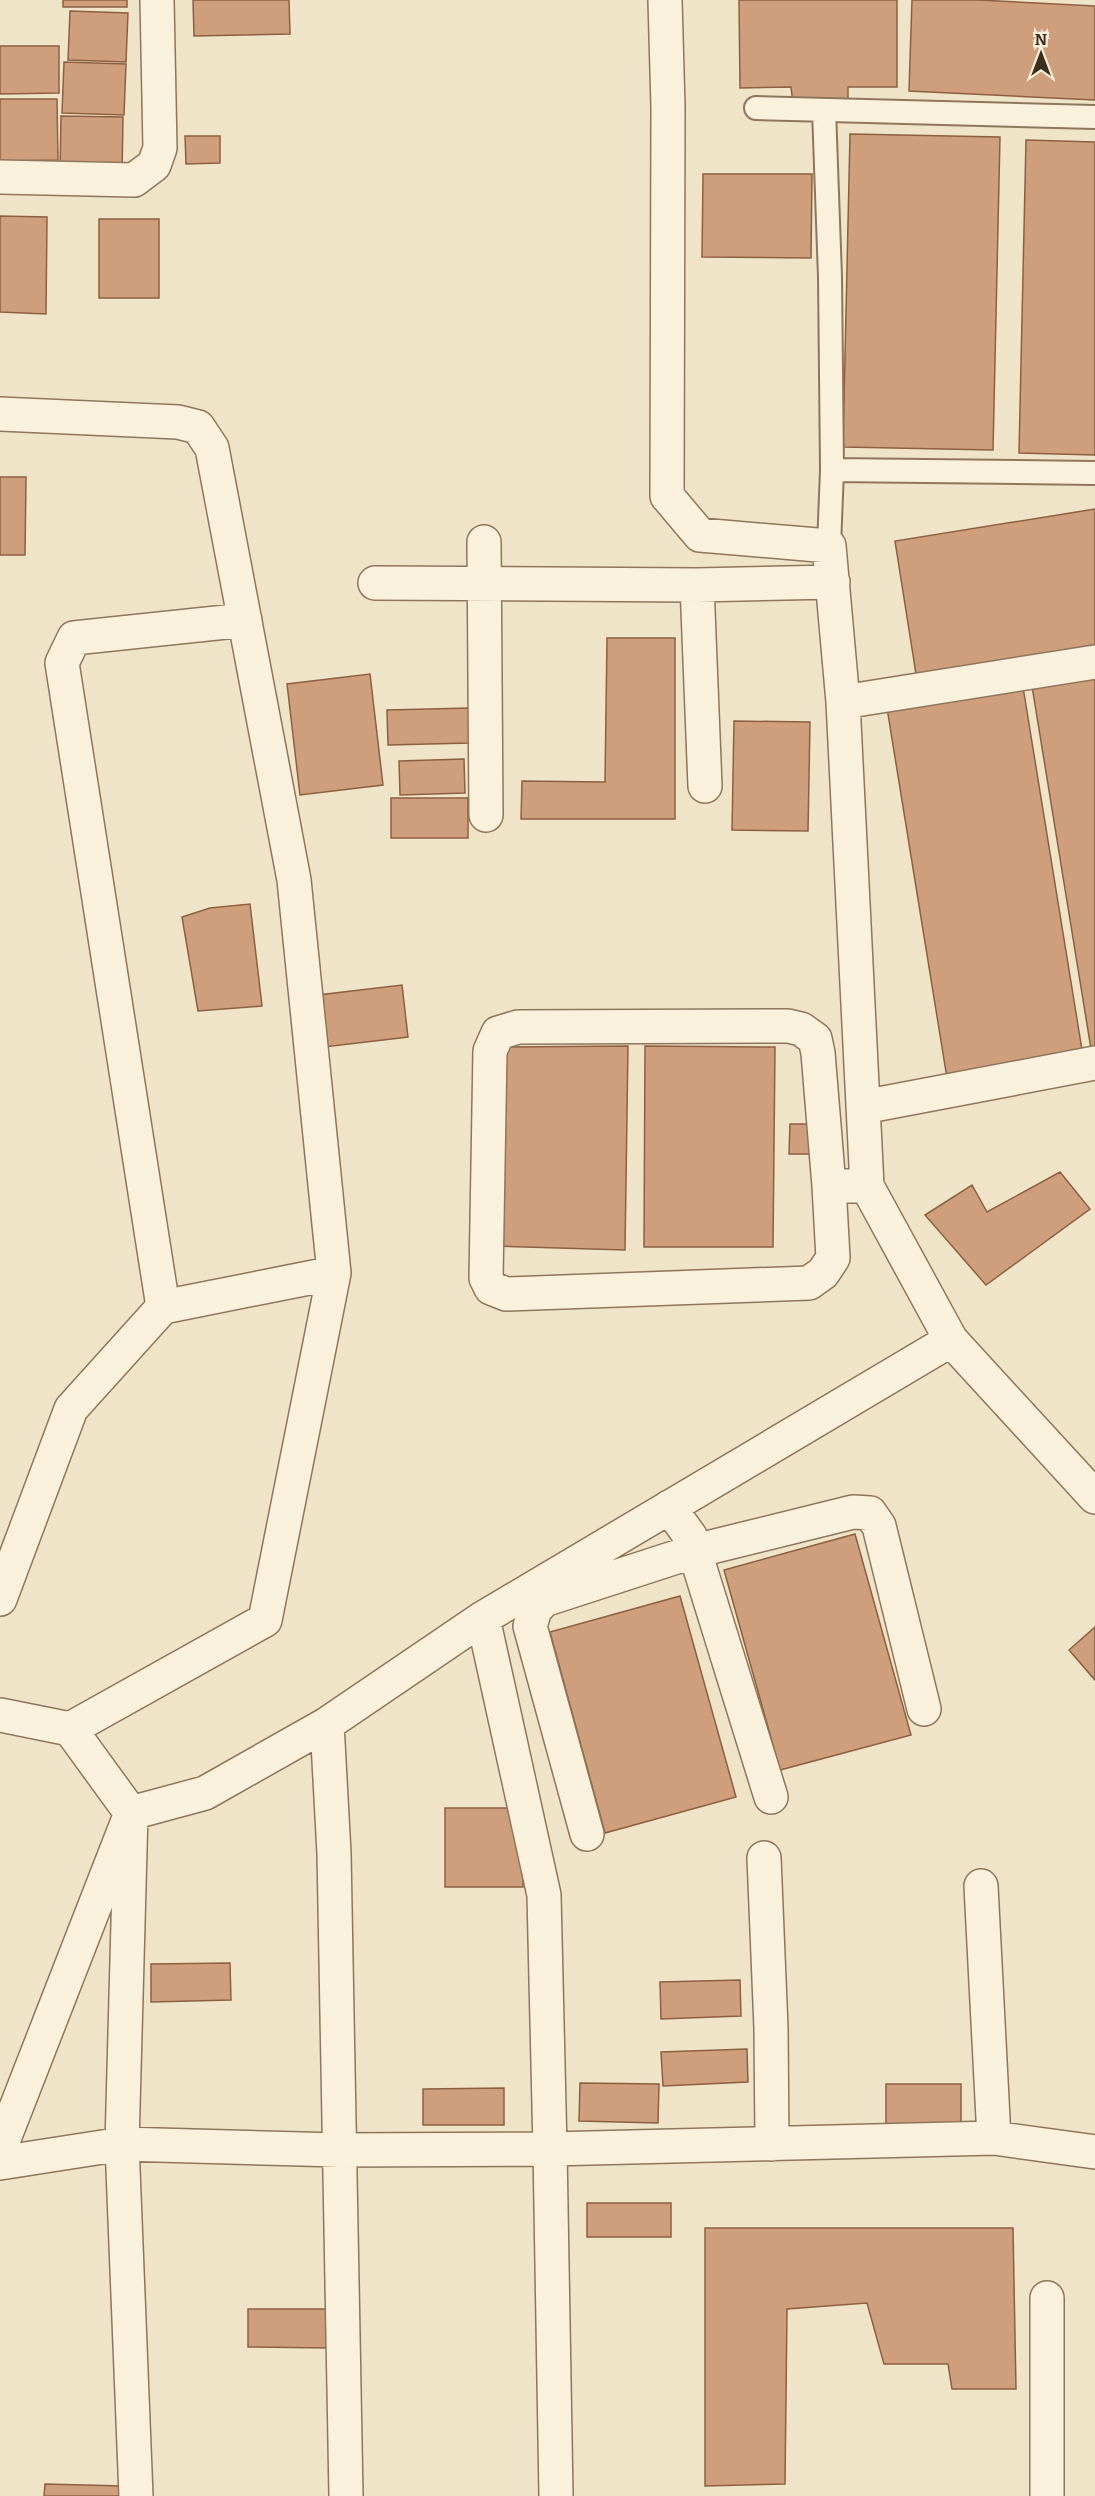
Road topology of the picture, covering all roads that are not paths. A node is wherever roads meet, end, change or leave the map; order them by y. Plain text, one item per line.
1 (157, 0) edge
2 (665, 0) edge
3 (756, 108) dead end
4 (824, 110) junction
5 (1095, 117) edge
6 (0, 177) edge
7 (0, 414) edge
8 (832, 470) junction
9 (1095, 474) edge
10 (484, 542) dead end
11 (829, 546) junction
12 (833, 582) junction
13 (375, 583) dead end
14 (484, 583) junction
15 (697, 585) junction
16 (245, 620) junction
17 (1095, 662) edge
18 (843, 702) junction
19 (705, 786) dead end
20 (486, 815) dead end
21 (1095, 1063) edge
22 (863, 1107) junction
23 (829, 1186) junction
24 (867, 1186) junction
25 (334, 1273) junction
26 (163, 1307) junction
27 (951, 1340) junction
28 (1095, 1497) edge
29 (669, 1507) junction
30 (695, 1551) junction
31 (0, 1599) edge
32 (483, 1618) junction
33 (924, 1709) dead end
34 (0, 1715) edge
35 (327, 1724) junction
36 (70, 1729) junction
37 (771, 1797) dead end
38 (131, 1813) junction
39 (587, 1834) dead end
40 (764, 1858) dead end
41 (981, 1886) dead end
42 (994, 2138) junction
43 (122, 2144) junction
44 (772, 2144) junction
45 (0, 2149) edge
46 (549, 2149) junction
47 (339, 2150) junction
48 (1095, 2152) edge
49 (0, 2163) edge
50 (1047, 2298) dead end
51 (136, 2496) edge
52 (346, 2496) edge
53 (556, 2496) edge
54 (1047, 2496) edge

1 - 6 street
2 - 11 street
3 - 4 lane
4 - 5 lane
4 - 8 lane
7 - 16 street
8 - 9 lane
8 - 11 lane
10 - 14 street
11 - 12 street
12 - 15 street
12 - 18 street
13 - 14 street
14 - 15 street
14 - 20 street
15 - 19 street
16 - 25 street
16 - 26 street
17 - 18 street
18 - 22 street
21 - 22 street
22 - 24 street
23 - 23 street
23 - 24 street
24 - 27 street
25 - 26 street
25 - 36 street
26 - 31 street
27 - 28 street
27 - 29 street
29 - 30 street
29 - 32 street
30 - 33 street
30 - 37 street
30 - 39 street
32 - 35 street
32 - 46 street
34 - 36 street
35 - 38 street
35 - 47 street
36 - 38 street
38 - 43 street
38 - 45 street
40 - 44 street
41 - 42 street
42 - 44 street
42 - 48 street
43 - 47 street
43 - 49 street
43 - 51 street
44 - 46 street
46 - 47 street
46 - 53 street
47 - 52 street
50 - 54 street

